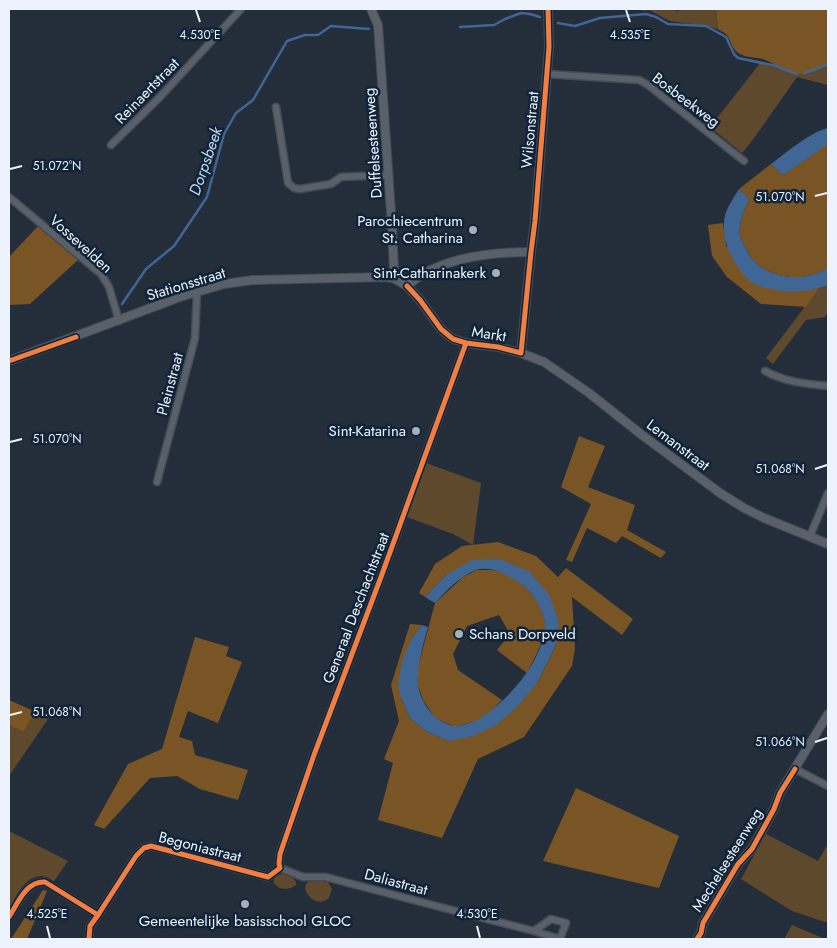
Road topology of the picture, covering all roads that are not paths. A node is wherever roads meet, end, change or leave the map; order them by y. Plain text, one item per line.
1 (241, 9) edge
2 (371, 9) edge
3 (548, 9) edge
4 (546, 74) junction
5 (276, 107) dead end
6 (111, 145) dead end
7 (744, 161) dead end
8 (389, 175) junction
9 (9, 197) edge
10 (531, 252) junction
11 (393, 278) junction
12 (407, 286) junction
13 (197, 292) junction
14 (119, 320) junction
15 (466, 344) junction
16 (521, 352) junction
17 (9, 361) edge
18 (765, 372) dead end
19 (828, 386) edge
20 (157, 482) dead end
21 (828, 493) edge
22 (810, 536) junction
23 (828, 544) edge
24 (828, 714) edge
25 (795, 769) junction
26 (828, 786) edge
27 (280, 868) junction
28 (98, 915) junction
29 (9, 917) edge
30 (534, 930) junction
31 (89, 939) edge
32 (560, 939) edge
33 (697, 939) edge

1 - 6 street, Reinaertstraat
2 - 8 street, Duffelsesteenweg
3 - 4 street, Wilsonstraat
4 - 7 street, Bosbeekweg
4 - 10 street, Wilsonstraat
5 - 8 street
8 - 11 street, Duffelsesteenweg
9 - 14 street, Vossevelden
10 - 12 street
10 - 16 street, Markt
11 - 12 street, Stationsstraat
11 - 13 street, Stationsstraat
12 - 15 street, Markt
13 - 14 street, Stationsstraat
13 - 20 street, Pleinstraat
14 - 17 street, Stationsstraat
15 - 16 street, Markt
15 - 27 street, Generaal Deschachtstraat
16 - 22 street, Lemanstraat
18 - 19 street
21 - 22 street
22 - 23 street, Lemanstraat
24 - 25 street, Mechelsesteenweg
25 - 26 street
25 - 33 street, Mechelsesteenweg
27 - 28 street, Begoniastraat
27 - 30 street, Daliastraat
28 - 29 street
28 - 31 street, Begoniastraat
30 - 32 street, Daliastraat
30 - 32 street, Daliastraat

